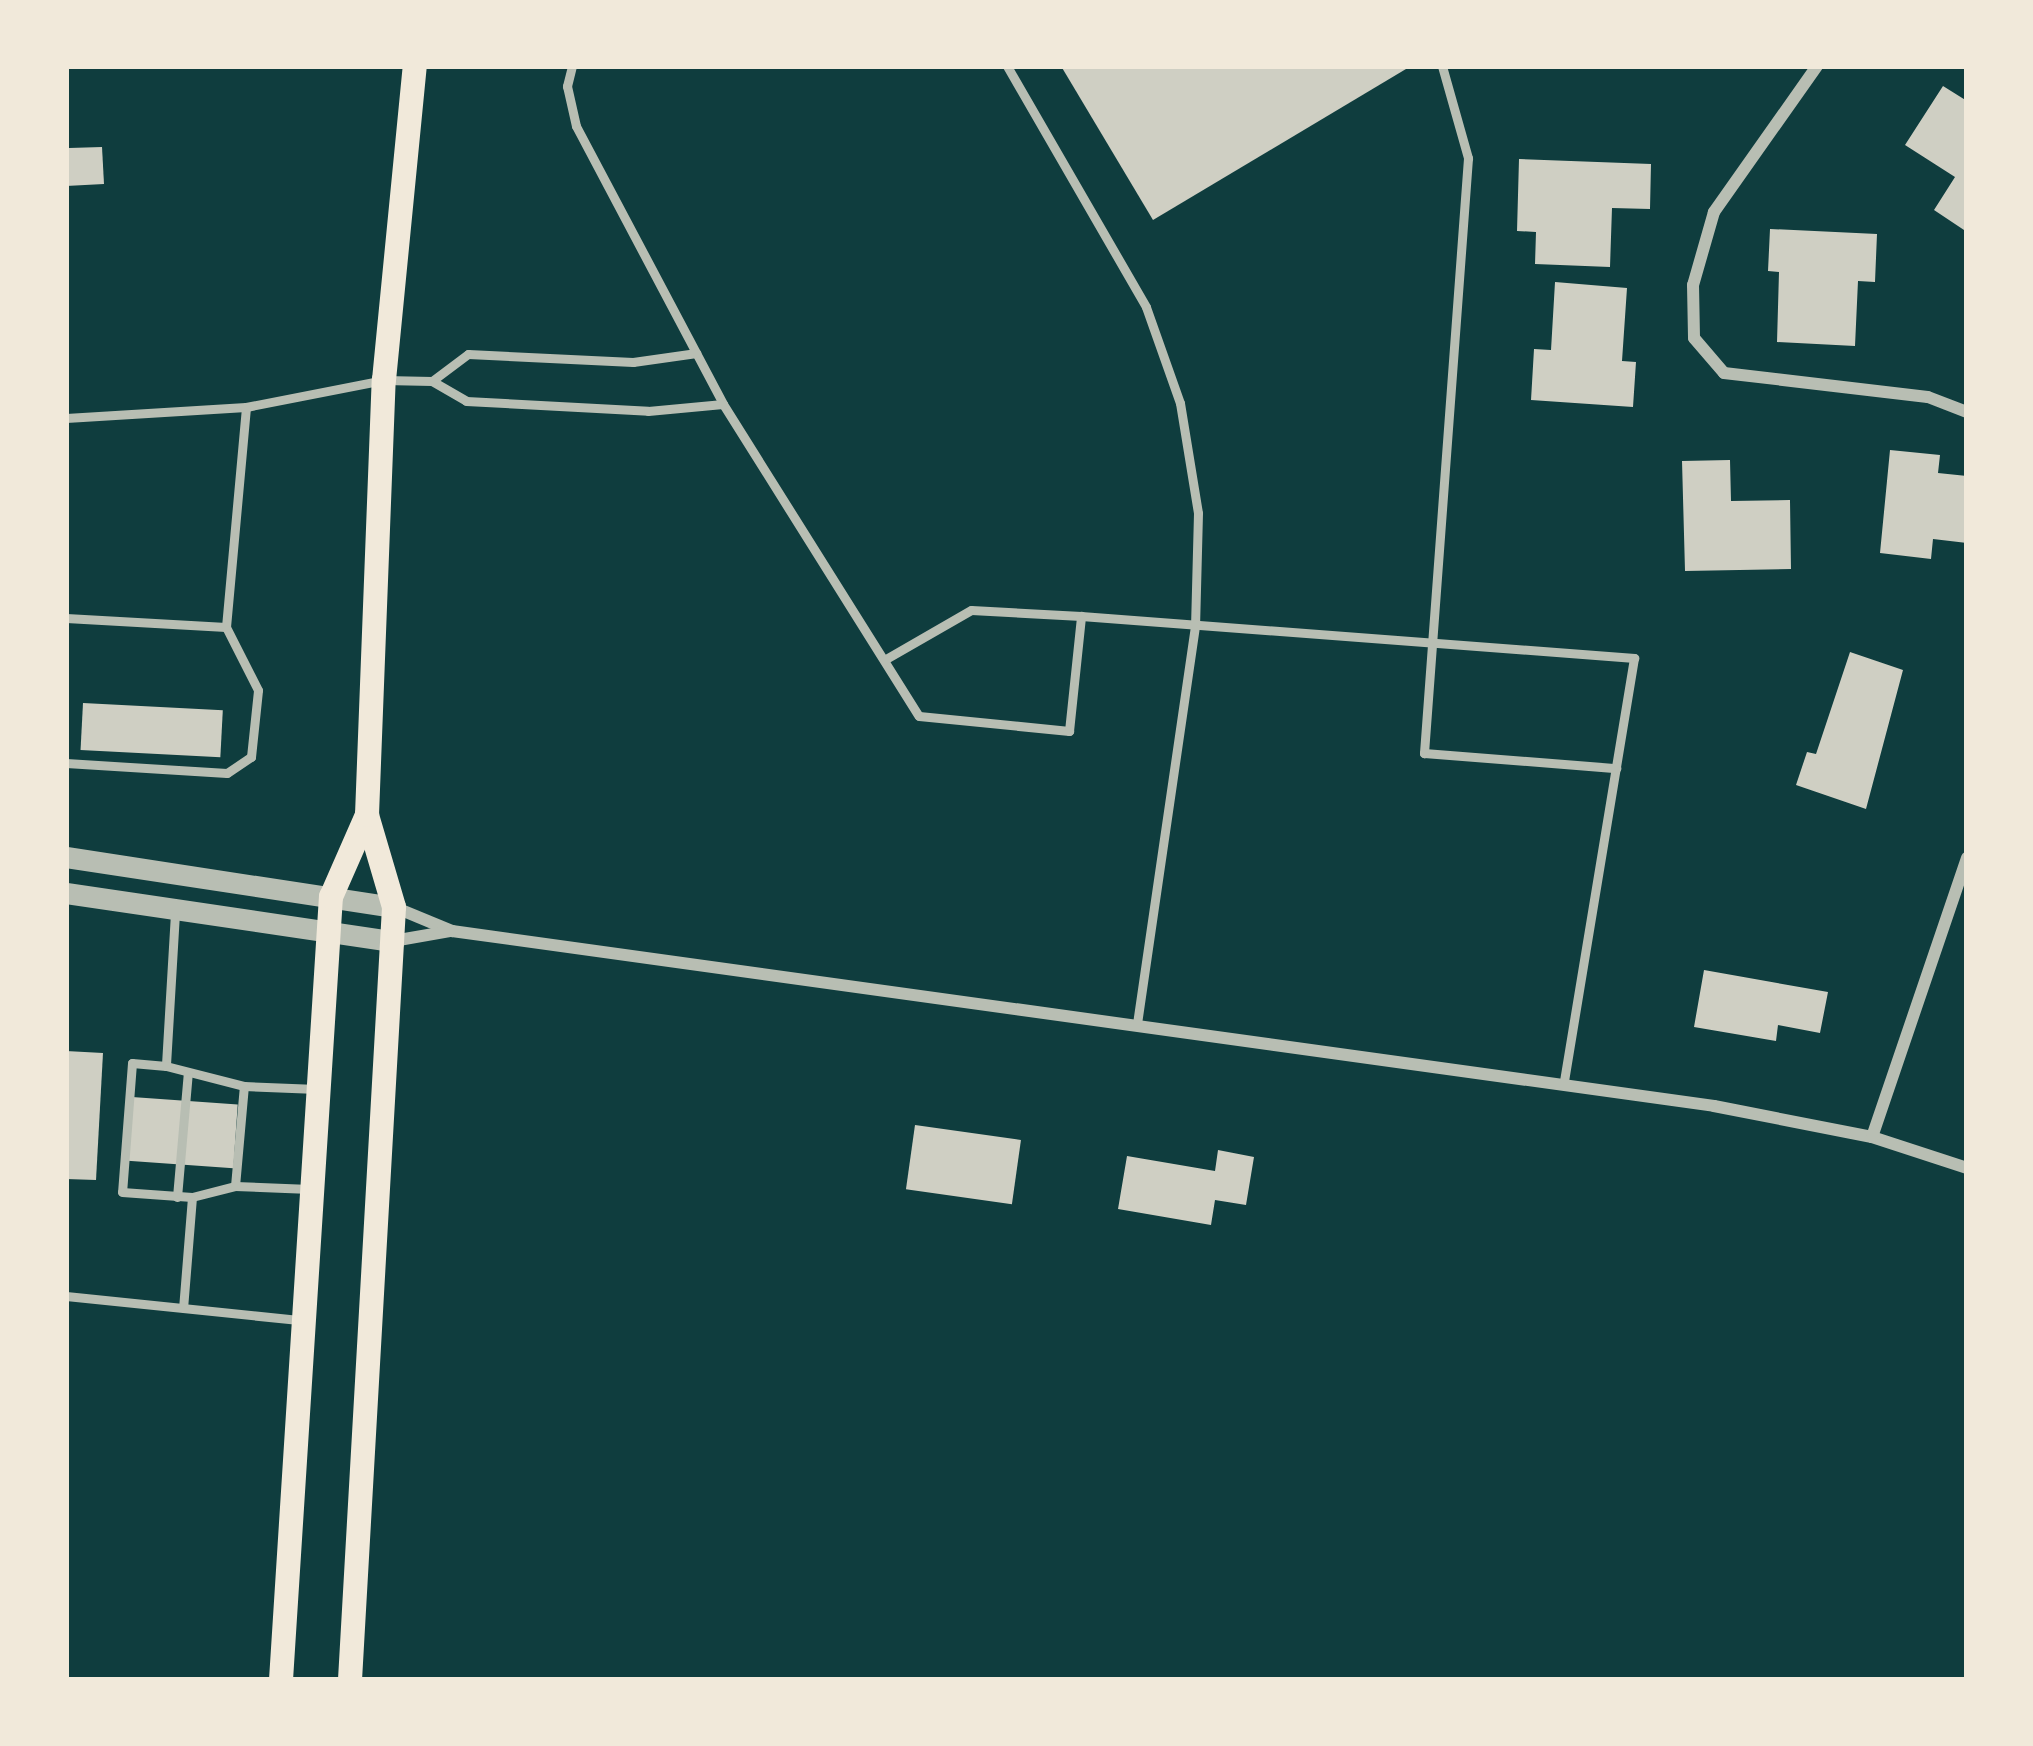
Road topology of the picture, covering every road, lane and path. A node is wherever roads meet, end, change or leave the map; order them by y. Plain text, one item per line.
1 (415, 66) edge
2 (572, 66) edge
3 (1006, 66) edge
4 (1442, 66) edge
5 (1817, 66) edge
6 (696, 353) junction
7 (384, 380) junction
8 (432, 381) junction
9 (723, 404) junction
10 (246, 407) junction
11 (1967, 412) edge
12 (66, 418) edge
13 (1081, 616) junction
14 (66, 618) edge
15 (226, 626) junction
16 (1195, 626) junction
17 (1429, 640) junction
18 (884, 660) junction
19 (66, 763) edge
20 (1616, 768) junction
21 (367, 815) junction
22 (66, 857) edge
23 (1967, 857) edge
24 (66, 893) edge
25 (332, 897) junction
26 (394, 907) junction
27 (175, 910) junction
28 (452, 931) junction
29 (328, 932) junction
30 (393, 940) junction
31 (1137, 1025) junction
32 (166, 1066) junction
33 (188, 1072) junction
34 (1563, 1085) junction
35 (244, 1086) junction
36 (316, 1089) junction
37 (1872, 1137) junction
38 (1967, 1168) edge
39 (236, 1186) junction
40 (310, 1190) junction
41 (177, 1197) junction
42 (193, 1197) junction
43 (66, 1296) edge
44 (183, 1308) junction
45 (302, 1320) junction
46 (281, 1680) edge
47 (350, 1680) edge

1 - 7 main road
2 - 6 lane
3 - 16 lane
4 - 17 lane
5 - 11 street
6 - 8 lane
6 - 9 lane
7 - 8 lane
7 - 10 lane
7 - 21 main road
8 - 9 lane
9 - 18 lane
10 - 12 lane
10 - 15 lane
13 - 16 lane
13 - 18 lane
13 - 18 lane
14 - 15 lane
15 - 19 lane
16 - 17 lane
16 - 31 lane
17 - 20 lane
17 - 20 lane
20 - 34 lane
21 - 25 main road
21 - 26 main road
22 - 25 street
23 - 37 street
24 - 27 street
25 - 26 street
25 - 29 main road
26 - 28 street
26 - 30 main road
27 - 29 street
27 - 32 lane
28 - 30 street
28 - 31 street
29 - 30 street
29 - 36 main road
30 - 47 main road
31 - 34 street
32 - 33 lane
32 - 41 lane
33 - 35 lane
33 - 41 lane
34 - 37 street
35 - 36 lane
35 - 39 lane
36 - 40 main road
37 - 38 street
39 - 40 lane
39 - 42 lane
40 - 45 main road
41 - 42 lane
42 - 44 lane
43 - 44 lane
44 - 45 lane
45 - 46 main road

